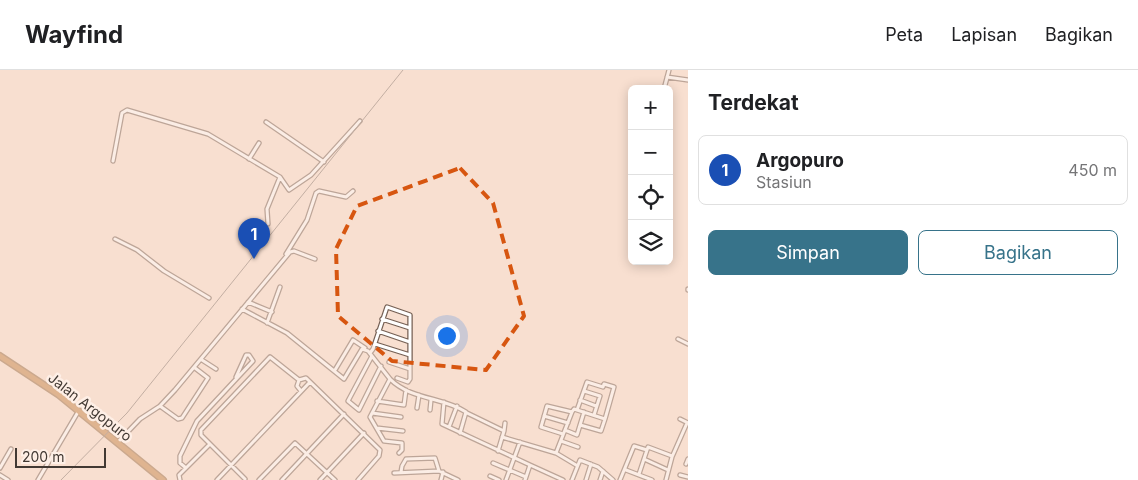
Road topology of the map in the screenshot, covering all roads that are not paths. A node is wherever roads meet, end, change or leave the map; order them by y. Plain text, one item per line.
1 (669, 70) edge
2 (667, 76) junction
3 (688, 80) edge
4 (665, 85) edge
5 (360, 121) dead end
6 (266, 122) dead end
7 (259, 143) dead end
8 (249, 159) junction
9 (113, 161) dead end
10 (324, 162) junction
11 (280, 177) junction
12 (353, 191) dead end
13 (268, 224) dead end
14 (115, 239) dead end
15 (315, 259) dead end
16 (282, 262) junction
17 (280, 287) dead end
18 (209, 298) dead end
19 (248, 302) junction
20 (242, 309) junction
21 (272, 312) junction
22 (382, 319) junction
23 (267, 323) junction
24 (410, 328) junction
25 (378, 331) junction
26 (678, 340) dead end
27 (410, 342) junction
28 (375, 344) junction
29 (688, 344) edge
30 (364, 348) junction
31 (371, 354) junction
32 (410, 355) junction
33 (0, 356) edge
34 (202, 360) junction
35 (389, 362) dead end
36 (382, 366) junction
37 (195, 368) junction
38 (216, 369) dead end
39 (410, 369) junction
40 (335, 370) junction
41 (236, 377) junction
42 (397, 378) dead end
43 (390, 379) junction
44 (299, 380) junction
45 (310, 382) junction
46 (602, 387) junction
47 (406, 390) junction
48 (300, 391) junction
49 (584, 391) junction
50 (419, 395) junction
51 (600, 396) junction
52 (431, 400) junction
53 (580, 400) junction
54 (377, 401) junction
55 (444, 402) junction
56 (160, 406) junction
57 (457, 406) junction
58 (596, 406) junction
59 (417, 408) dead end
60 (430, 410) dead end
61 (577, 410) junction
62 (78, 412) junction
63 (572, 412) junction
64 (584, 412) junction
65 (372, 413) junction
66 (467, 413) junction
67 (344, 414) junction
68 (594, 415) junction
69 (544, 416) junction
70 (401, 417) dead end
71 (605, 419) junction
72 (680, 419) dead end
73 (505, 423) dead end
74 (568, 423) junction
75 (688, 423) edge
76 (580, 425) junction
77 (376, 427) junction
78 (449, 427) junction
79 (403, 431) dead end
80 (504, 431) junction
81 (564, 432) junction
82 (364, 433) junction
83 (460, 433) junction
84 (577, 435) junction
85 (502, 437) junction
86 (582, 437) dead end
87 (520, 442) junction
88 (117, 443) junction
89 (560, 443) junction
90 (209, 445) junction
91 (578, 448) dead end
92 (11, 449) dead end
93 (647, 450) junction
94 (498, 451) junction
95 (398, 453) dead end
96 (556, 453) junction
97 (307, 454) junction
98 (672, 456) junction
99 (515, 458) junction
100 (644, 459) junction
101 (688, 460) edge
102 (492, 463) dead end
103 (591, 464) junction
104 (686, 464) dead end
105 (231, 465) junction
106 (530, 465) junction
107 (576, 465) junction
108 (0, 468) edge
109 (186, 468) junction
110 (510, 470) junction
111 (626, 470) junction
112 (668, 470) junction
113 (441, 471) junction
114 (603, 471) junction
115 (327, 472) junction
116 (401, 472) junction
117 (394, 473) dead end
118 (639, 474) junction
119 (0, 475) edge
120 (680, 475) dead end
121 (490, 476) dead end
122 (688, 478) edge
123 (526, 479) edge
124 (8, 480) edge
125 (38, 480) edge
126 (163, 480) edge
127 (180, 480) edge
128 (217, 480) edge
129 (245, 480) edge
130 (259, 480) edge
131 (282, 480) edge
132 (320, 480) edge
133 (335, 480) edge
134 (358, 480) edge
135 (442, 480) edge
136 (457, 480) edge
137 (499, 480) edge
138 (506, 480) edge
139 (563, 480) edge
140 (572, 480) edge
141 (586, 480) edge
142 (600, 480) edge
143 (614, 480) edge
144 (620, 480) edge
145 (652, 480) edge
146 (666, 480) edge

1 - 2 street
2 - 3 street
2 - 4 street
5 - 10 street
6 - 10 street
7 - 8 street
8 - 9 street
8 - 11 street
10 - 11 street
11 - 13 street
12 - 16 street
14 - 18 street
15 - 16 street
16 - 19 street
17 - 21 street
19 - 20 street
19 - 21 street
20 - 23 street
20 - 34 street
21 - 23 street
22 - 24 street
22 - 24 street
22 - 25 street
23 - 40 street
24 - 27 street
25 - 27 street
25 - 28 street
26 - 29 street
27 - 32 street
28 - 31 street
28 - 32 street
30 - 31 street
30 - 40 street
30 - 40 street
31 - 36 street
31 - 36 street
32 - 39 street
33 - 62 highway, Jalan Argopuro
34 - 37 street
34 - 38 street
35 - 39 street
36 - 43 street
37 - 56 street
37 - 56 street
39 - 42 street
41 - 41 street
41 - 109 street
43 - 47 street
43 - 54 street
44 - 45 street
44 - 48 street
44 - 90 street
45 - 48 street
45 - 67 street
46 - 49 street
46 - 51 street
46 - 71 street
47 - 50 street
47 - 54 street
48 - 105 street
49 - 51 street
49 - 53 street
50 - 52 street
50 - 59 street
51 - 58 street
52 - 55 street
52 - 60 street
53 - 58 street
53 - 61 street
54 - 65 street
55 - 57 street
55 - 78 street
56 - 88 street
57 - 66 street
57 - 78 street
58 - 68 street
61 - 63 street
61 - 64 street
62 - 88 highway, Jalan Argopuro
62 - 125 street
63 - 69 street
63 - 74 street
64 - 68 street
64 - 76 street
65 - 70 street
65 - 77 street
66 - 80 street
66 - 83 street
67 - 82 street
67 - 97 street
68 - 71 street
69 - 74 street
69 - 81 street
71 - 76 street
72 - 75 street
73 - 80 street
74 - 81 street
75 - 98 street
76 - 84 street
77 - 79 street
77 - 95 street
78 - 83 street
80 - 85 street
81 - 84 street
81 - 89 street
82 - 115 street
82 - 134 street
83 - 94 street
84 - 86 street
85 - 87 street
85 - 94 street
87 - 96 street
87 - 99 street
88 - 126 highway, Jalan Argopuro
89 - 91 street
89 - 96 street
90 - 105 street
90 - 109 street
92 - 108 street
93 - 98 street
93 - 100 street
93 - 111 street
94 - 99 street
96 - 107 street
97 - 115 street
97 - 130 street
97 - 131 street
98 - 112 street
99 - 106 street
99 - 110 street
100 - 112 street
100 - 118 street
101 - 104 street
102 - 110 street
103 - 107 street
103 - 114 street
103 - 141 street
105 - 128 street
105 - 129 street
106 - 123 street
106 - 139 street
107 - 140 street
109 - 127 street
110 - 123 street
110 - 138 street
111 - 118 street
111 - 144 street
112 - 146 street
113 - 116 street
113 - 116 street
113 - 135 street
113 - 136 street
114 - 142 street
114 - 143 street
115 - 132 street
115 - 133 street
116 - 117 street
118 - 145 street
119 - 124 street
120 - 122 street
121 - 137 street

